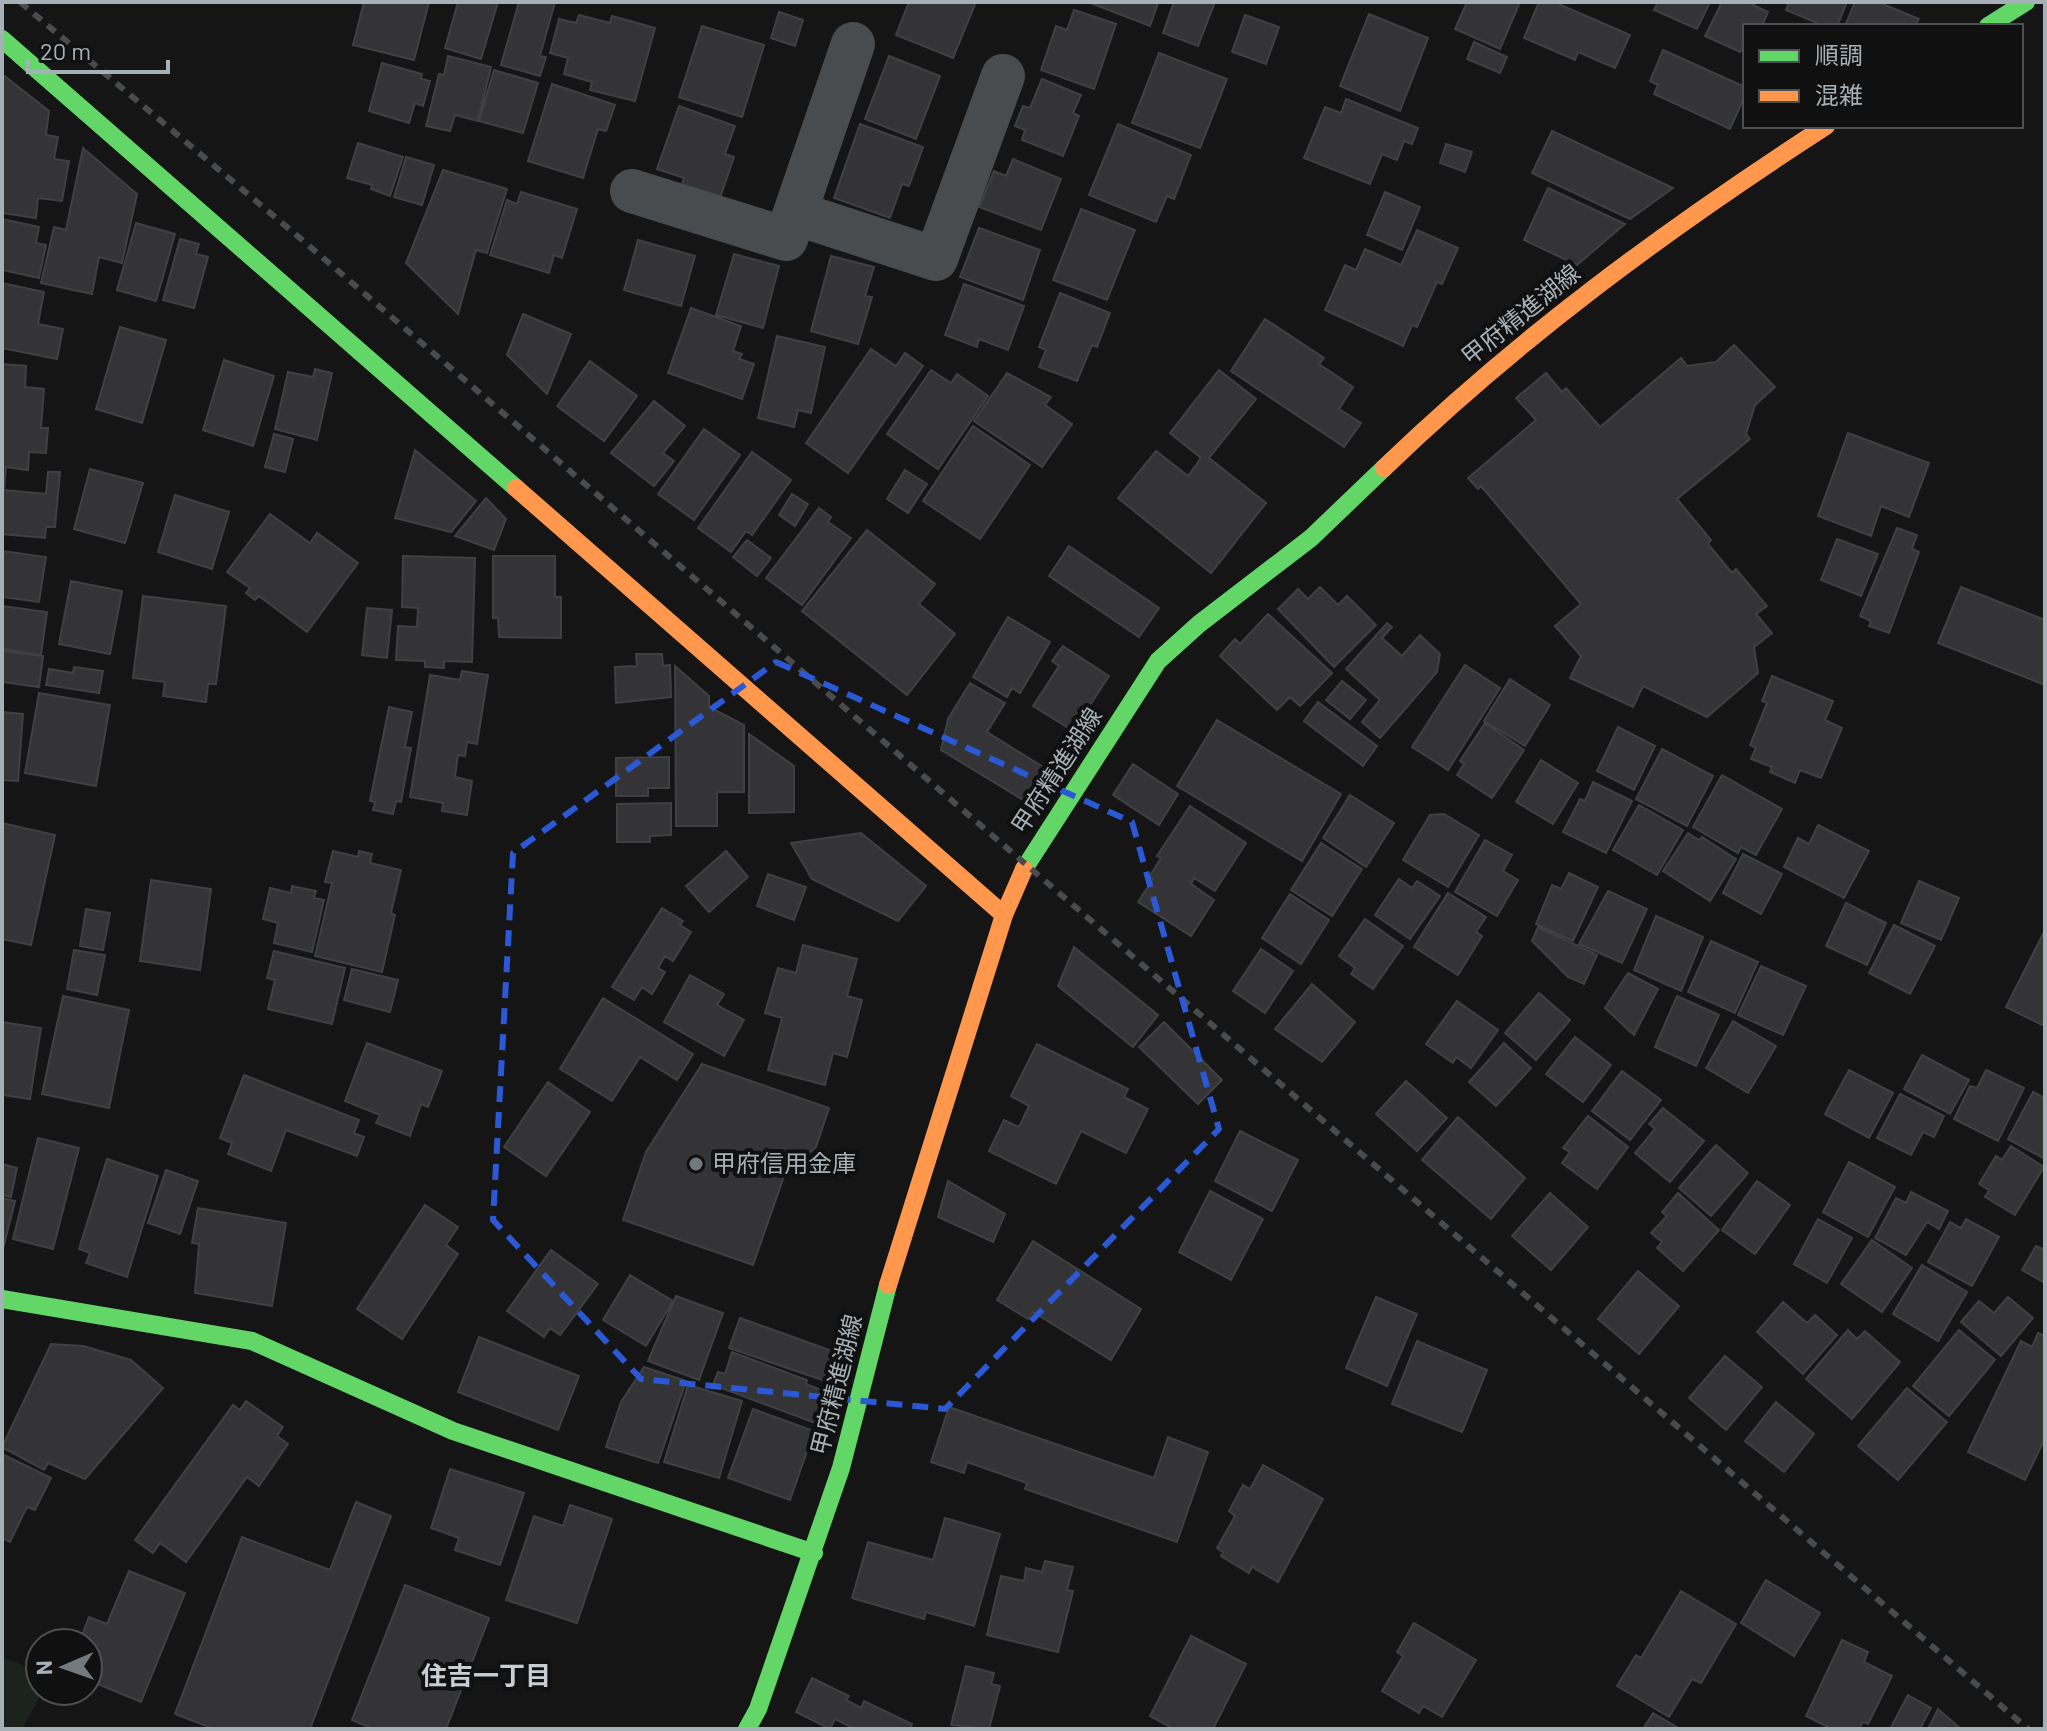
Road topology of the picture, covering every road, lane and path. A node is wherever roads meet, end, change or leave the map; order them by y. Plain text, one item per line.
1 (2026, 2) edge
2 (1991, 24) edge
3 (2, 39) edge
4 (853, 44) dead end
5 (1003, 76) dead end
6 (1823, 128) edge
7 (632, 191) dead end
8 (795, 213) junction
9 (1004, 915) junction
10 (2, 1299) edge
11 (814, 1553) junction
12 (747, 1729) edge

1 - 2 street
3 - 9 street
4 - 8 street
5 - 8 street
6 - 9 street, 甲府精進湖線
7 - 8 street
9 - 11 street, 甲府精進湖線
10 - 11 street
11 - 12 street, 甲府精進湖線

